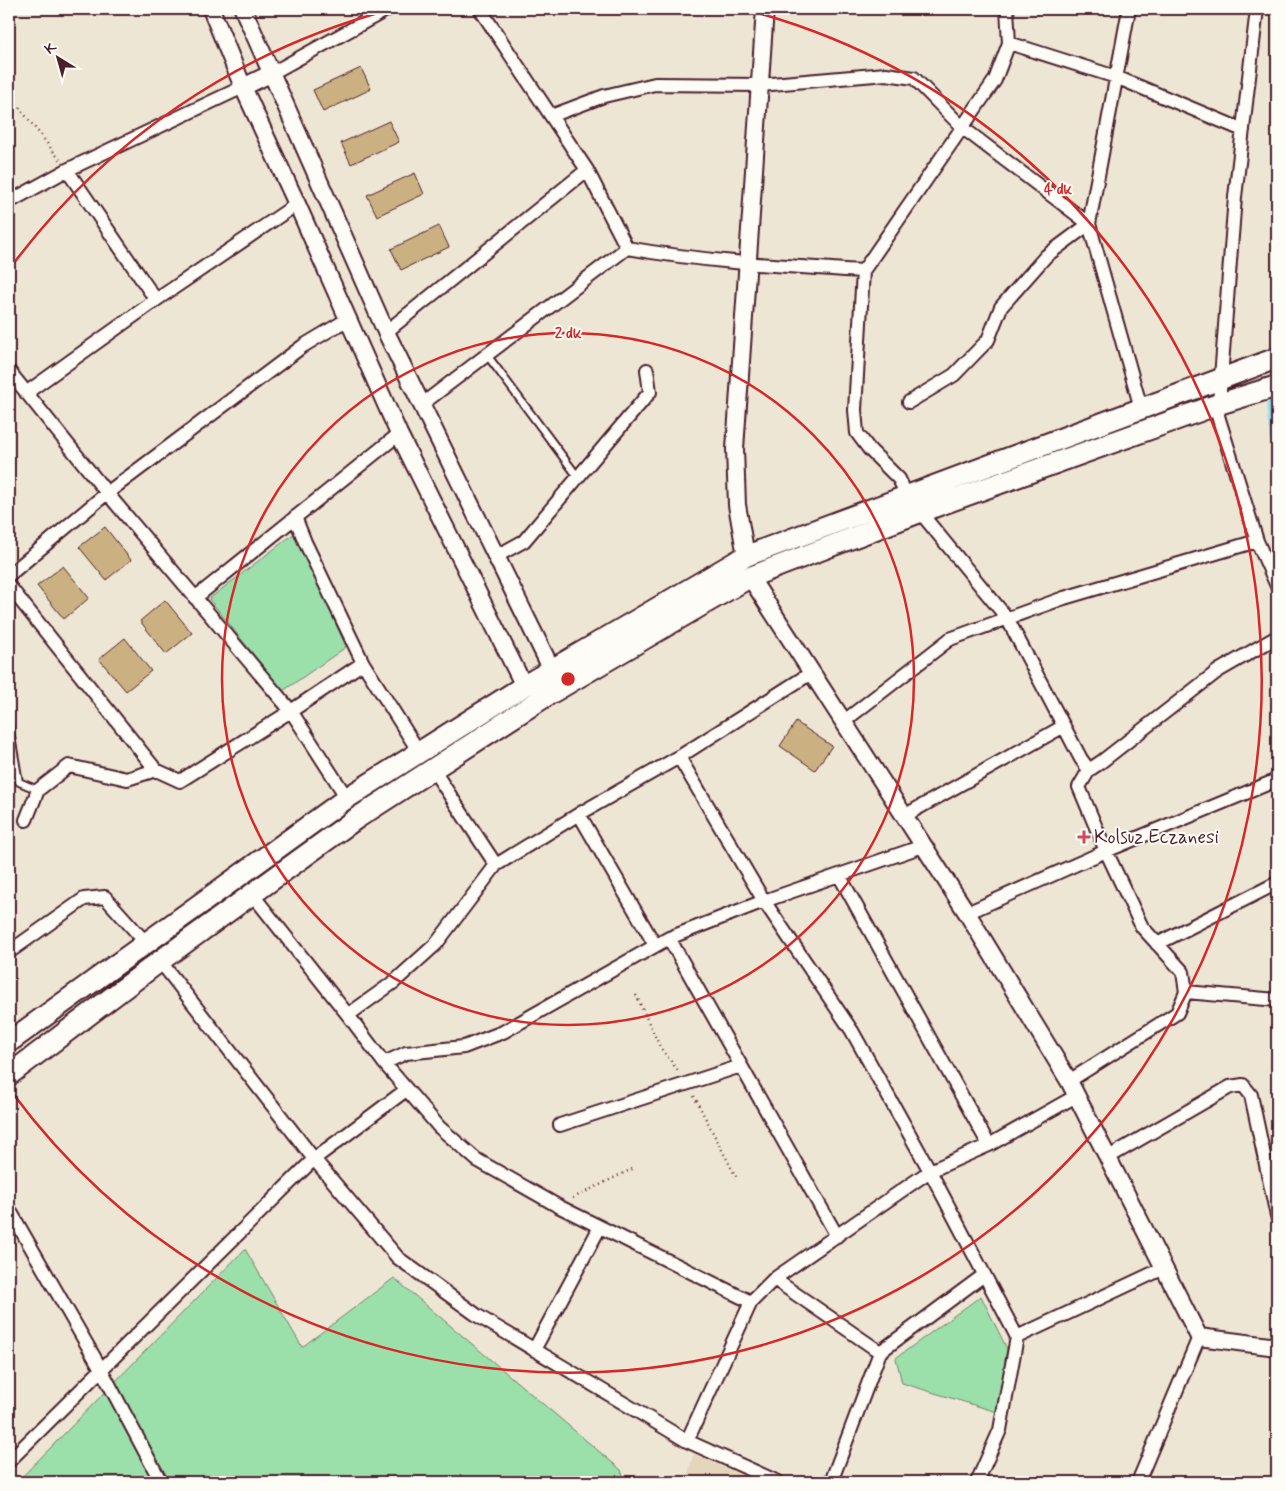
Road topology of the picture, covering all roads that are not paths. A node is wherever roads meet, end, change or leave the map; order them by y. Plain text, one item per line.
1 (211, 9) edge
2 (243, 9) edge
3 (388, 9) edge
4 (480, 9) edge
5 (765, 9) edge
6 (1006, 9) edge
7 (1129, 9) edge
8 (1257, 9) edge
9 (1009, 42) junction
10 (272, 73) junction
11 (1116, 77) junction
12 (760, 85) junction
13 (242, 87) junction
14 (551, 116) junction
15 (963, 128) junction
16 (1242, 130) junction
17 (67, 170) junction
18 (587, 170) junction
19 (9, 202) edge
20 (298, 204) junction
21 (1089, 224) junction
22 (627, 248) junction
23 (748, 263) junction
24 (863, 271) junction
25 (156, 300) junction
26 (348, 319) junction
27 (386, 332) junction
28 (487, 355) junction
29 (1277, 358) edge
30 (647, 370) dead end
31 (9, 371) edge
32 (1221, 380) junction
33 (1277, 386) edge
34 (26, 393) junction
35 (909, 402) dead end
36 (1219, 404) junction
37 (421, 406) junction
38 (1141, 408) junction
39 (399, 434) junction
40 (578, 476) junction
41 (107, 493) junction
42 (907, 496) junction
43 (920, 512) junction
44 (295, 517) junction
45 (1258, 541) junction
46 (746, 556) junction
47 (495, 557) junction
48 (9, 575) edge
49 (750, 576) junction
50 (1277, 586) edge
51 (10, 588) edge
52 (195, 598) junction
53 (1007, 618) junction
54 (9, 620) edge
55 (1277, 637) edge
56 (363, 663) junction
57 (552, 670) junction
58 (811, 673) junction
59 (524, 686) junction
60 (291, 711) junction
61 (843, 722) junction
62 (9, 726) edge
63 (1064, 726) junction
64 (419, 752) junction
65 (679, 757) junction
66 (432, 768) junction
67 (156, 770) junction
68 (1089, 770) junction
69 (1277, 780) edge
70 (38, 790) junction
71 (347, 798) junction
72 (579, 814) junction
73 (904, 816) junction
74 (26, 820) dead end
75 (923, 846) junction
76 (1106, 851) junction
77 (496, 865) junction
78 (839, 876) junction
79 (1277, 882) edge
80 (252, 894) junction
81 (764, 901) junction
82 (967, 913) junction
83 (668, 938) junction
84 (146, 943) junction
85 (1158, 944) junction
86 (655, 946) junction
87 (9, 952) edge
88 (160, 961) junction
89 (1186, 992) junction
90 (1277, 1000) edge
91 (348, 1015) junction
92 (9, 1042) edge
93 (384, 1063) junction
94 (741, 1066) junction
95 (9, 1075) edge
96 (1072, 1088) junction
97 (406, 1090) junction
98 (560, 1125) dead end
99 (989, 1146) junction
100 (1106, 1158) junction
101 (314, 1159) junction
102 (930, 1171) junction
103 (9, 1209) edge
104 (1277, 1216) edge
105 (600, 1226) junction
106 (836, 1236) junction
107 (1164, 1268) junction
108 (984, 1275) junction
109 (774, 1279) junction
110 (751, 1302) junction
111 (1017, 1337) junction
112 (1199, 1337) junction
113 (1277, 1347) edge
114 (534, 1350) junction
115 (880, 1352) junction
116 (101, 1369) junction
117 (687, 1440) junction
118 (9, 1461) edge
119 (161, 1482) edge
120 (778, 1482) edge
121 (831, 1482) edge
122 (977, 1482) edge
123 (1138, 1482) edge

1 - 13 street
2 - 10 street
3 - 10 street
4 - 14 street
5 - 12 street
6 - 9 street
7 - 11 street
8 - 16 street
9 - 11 street
9 - 15 street
10 - 13 street
10 - 27 street
11 - 16 street
11 - 21 street
12 - 14 street
12 - 15 street
12 - 23 street
13 - 17 street
13 - 20 street
14 - 18 street
15 - 21 street
15 - 24 street
16 - 32 street
17 - 19 street
17 - 25 street
18 - 22 street
18 - 27 street
20 - 25 street
20 - 26 street
21 - 35 street
21 - 38 street
22 - 23 street
22 - 28 street
23 - 24 street
23 - 46 street
24 - 42 street
25 - 34 street
26 - 39 street
26 - 41 street
27 - 37 street
28 - 37 street
28 - 40 lane
29 - 32 main road
30 - 40 street
31 - 34 street
32 - 36 street
32 - 38 main road
33 - 36 main road
34 - 41 street
36 - 43 main road
36 - 45 street
37 - 47 street
38 - 42 main road
39 - 44 street
39 - 59 street
40 - 47 street
41 - 48 street
41 - 52 street
42 - 46 main road
43 - 49 main road
43 - 53 street
44 - 52 street
44 - 56 street
45 - 50 street
45 - 53 street
46 - 57 main road
47 - 57 street
49 - 58 street
49 - 66 main road
51 - 54 lane
51 - 67 street
52 - 60 street
53 - 61 street
53 - 63 street
55 - 68 street
56 - 60 street
56 - 64 street
57 - 59 main road
58 - 61 street
58 - 65 street
59 - 64 main road
60 - 67 street
60 - 71 street
61 - 73 street
62 - 70 lane
63 - 68 street
63 - 73 street
64 - 71 main road
65 - 72 street
65 - 81 street
66 - 77 street
66 - 80 main road
67 - 70 street
68 - 76 street
69 - 76 street
70 - 74 street
71 - 84 main road
72 - 77 street
72 - 86 street
73 - 75 street
75 - 78 street
75 - 82 street
76 - 82 street
76 - 85 street
77 - 91 street
78 - 81 street
78 - 99 street
79 - 85 street
80 - 88 main road
80 - 91 street
81 - 83 street
81 - 102 street
82 - 96 street
83 - 86 street
83 - 94 street
84 - 87 street
84 - 92 main road
85 - 89 street
86 - 93 street
88 - 95 main road
88 - 101 street
89 - 90 street
89 - 96 street
91 - 93 street
93 - 97 street
94 - 98 street
94 - 106 street
96 - 99 street
96 - 100 street
97 - 101 street
97 - 105 street
99 - 102 street
100 - 104 street
100 - 107 street
101 - 114 street
101 - 116 street
102 - 106 street
102 - 108 street
103 - 116 street
105 - 110 street
105 - 114 street
106 - 109 street
107 - 111 street
107 - 112 street
108 - 111 street
108 - 115 street
109 - 110 street
109 - 115 street
110 - 117 street
111 - 122 street
112 - 113 street
112 - 123 street
114 - 117 street
115 - 121 street
116 - 118 street
116 - 119 street
117 - 120 street

